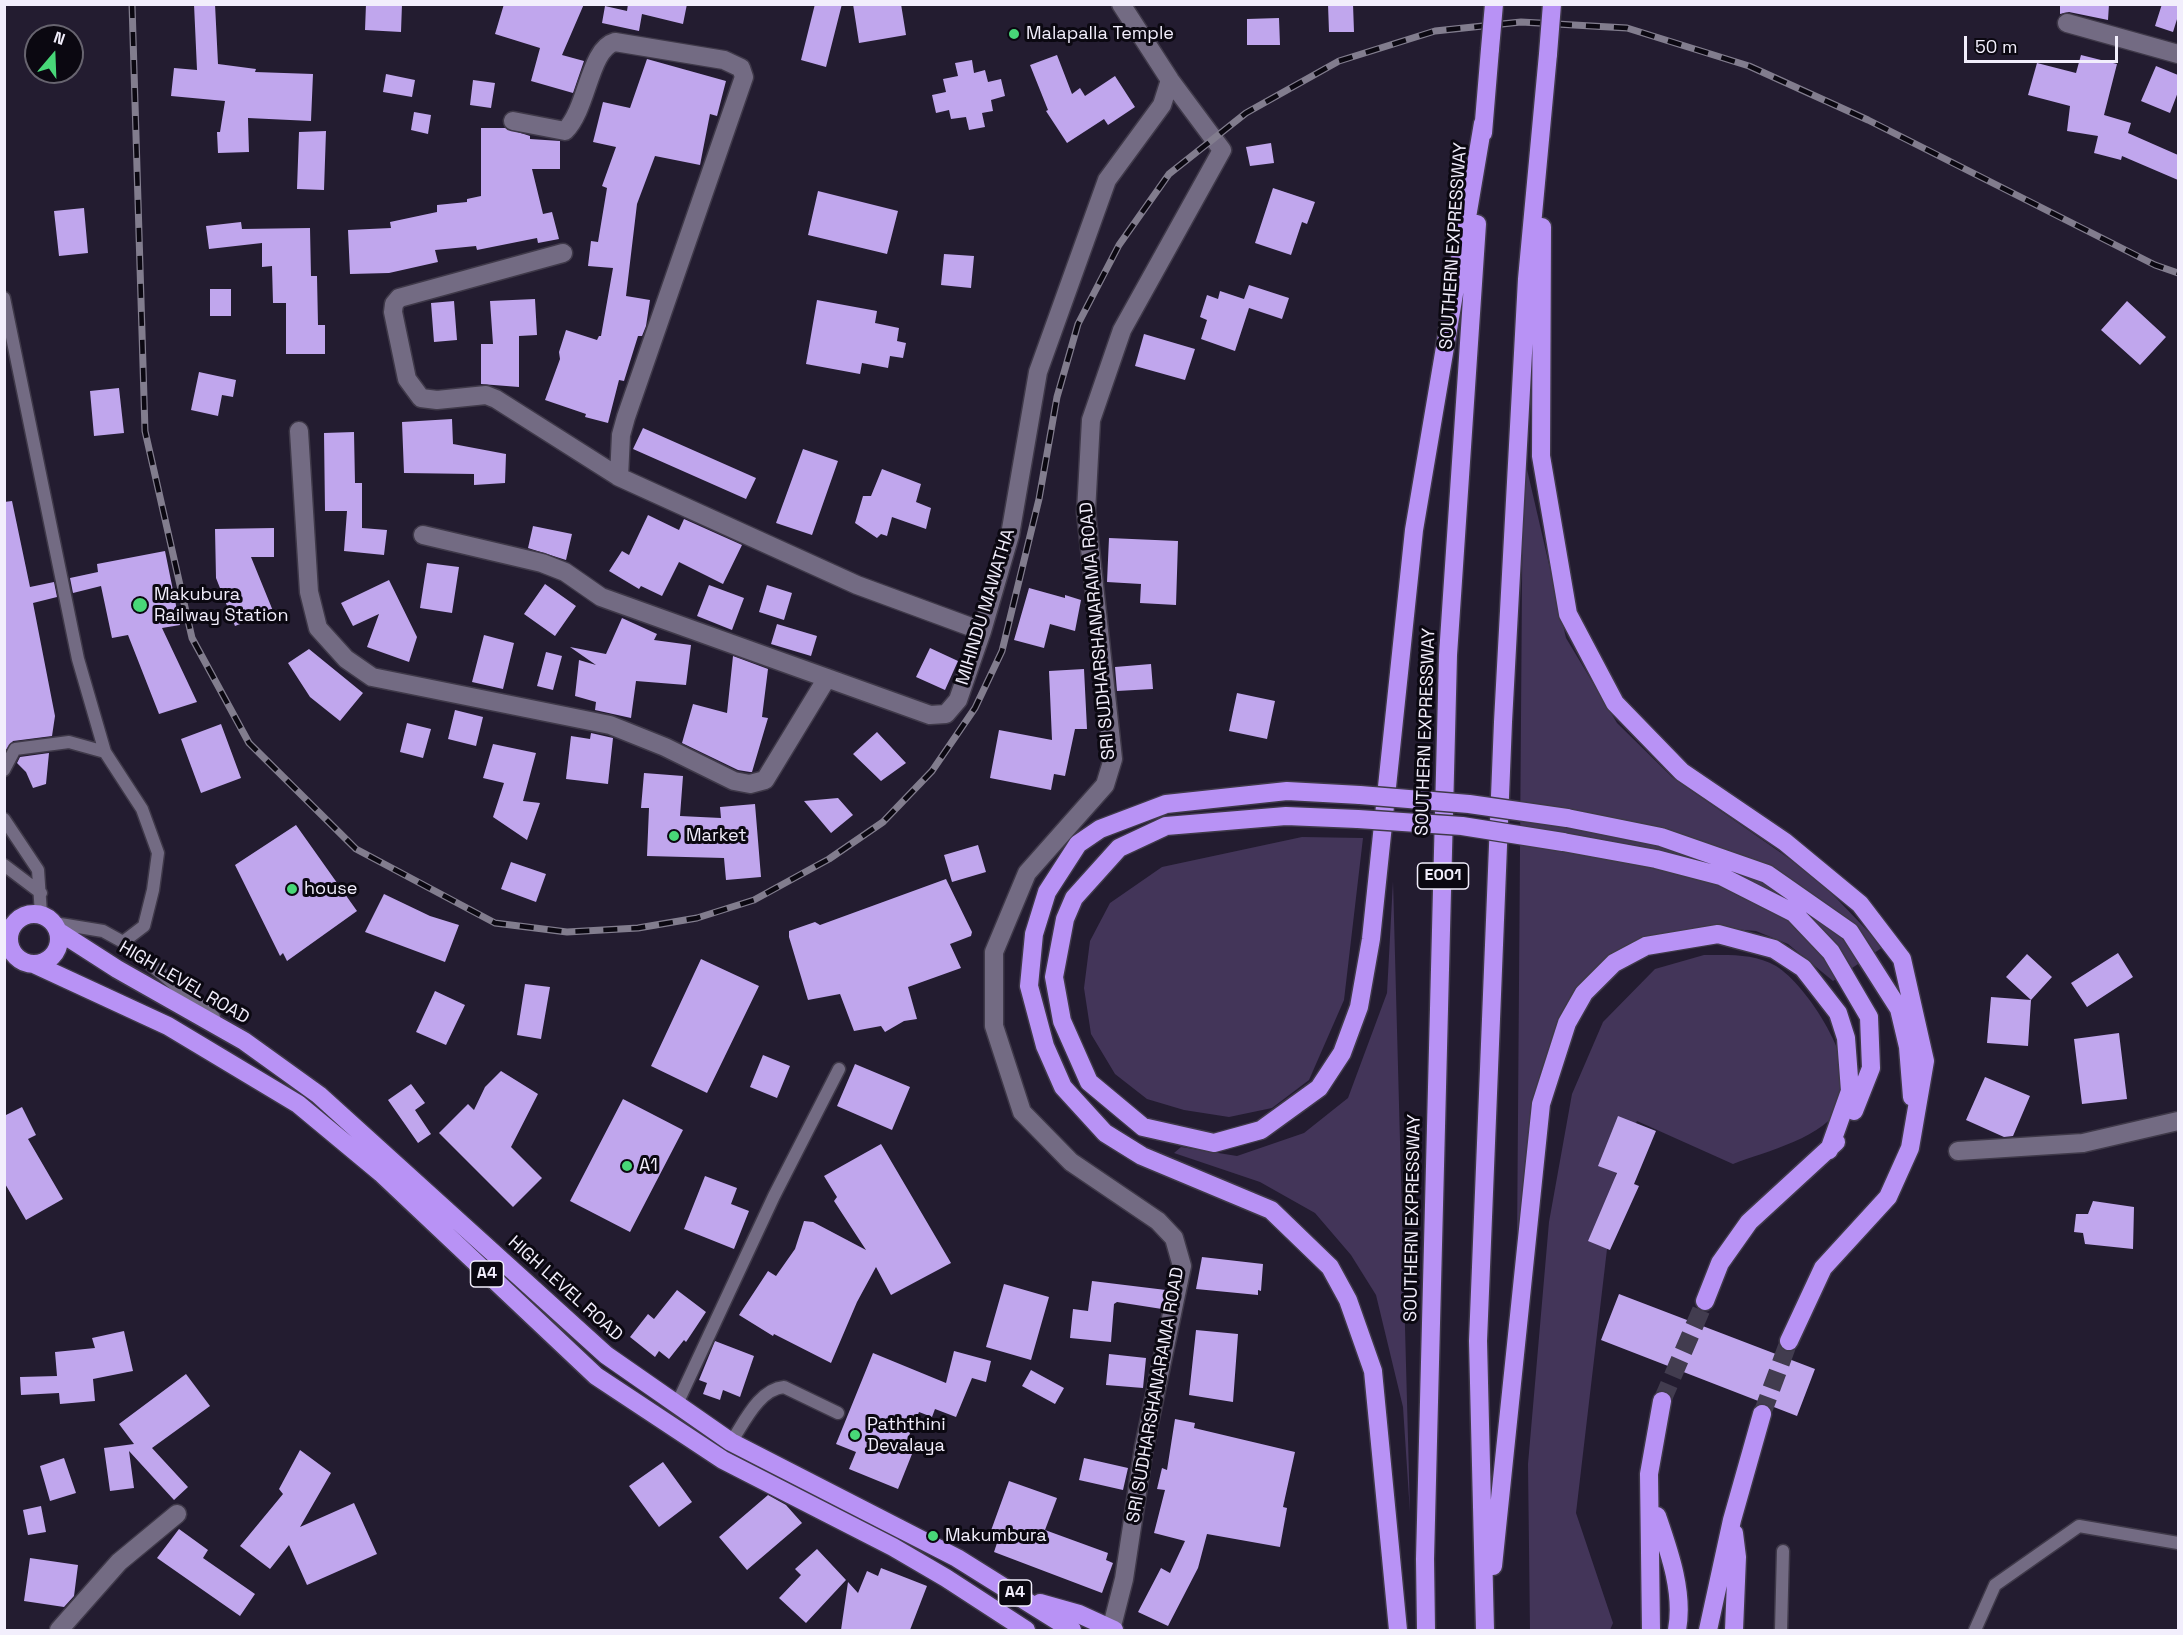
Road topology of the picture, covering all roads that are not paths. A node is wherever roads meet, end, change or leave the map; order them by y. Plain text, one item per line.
1 (1121, 4) edge
2 (1494, 4) edge
3 (1552, 4) edge
4 (2067, 23) dead end
5 (2178, 54) edge
6 (1170, 80) junction
7 (513, 121) dead end
8 (1483, 123) junction
9 (1540, 133) junction
10 (563, 253) dead end
11 (4, 298) edge
12 (299, 431) dead end
13 (620, 477) junction
14 (423, 535) dead end
15 (982, 631) junction
16 (827, 678) junction
17 (105, 752) junction
18 (4, 770) edge
19 (4, 819) edge
20 (4, 865) edge
21 (41, 893) junction
22 (4, 907) edge
23 (46, 921) junction
24 (123, 942) junction
25 (9, 953) edge
26 (34, 964) junction
27 (244, 1041) junction
28 (839, 1068) dead end
29 (2178, 1121) edge
30 (1914, 1128) junction
31 (1829, 1150) junction
32 (1958, 1151) dead end
33 (1705, 1301) tunnel mouth
34 (1789, 1341) tunnel mouth
35 (1662, 1401) tunnel mouth
36 (677, 1404) junction
37 (838, 1413) dead end
38 (1762, 1414) tunnel mouth
39 (731, 1442) junction
40 (1651, 1500) junction
41 (177, 1514) dead end
42 (1732, 1520) junction
43 (2178, 1543) edge
44 (1783, 1551) dead end
45 (1024, 1598) junction
46 (59, 1630) edge
47 (1026, 1630) edge
48 (1072, 1630) edge
49 (1112, 1630) edge
50 (1398, 1630) edge
51 (1426, 1630) edge
52 (1486, 1630) edge
53 (1651, 1630) edge
54 (1677, 1630) edge
55 (1708, 1630) edge
56 (1734, 1630) edge
57 (1780, 1630) edge
58 (1975, 1630) edge

1 - 6 street, SRI SUDHARSHANARAMA ROAD
2 - 8 highway, bridge
3 - 9 highway, bridge
4 - 5 street
6 - 15 street, MIHINDU MAWATHA
6 - 49 street, SRI SUDHARSHANARAMA ROAD
7 - 13 street
8 - 31 highway, bridge
8 - 51 highway, SOUTHERN EXPRESSWAY / E001
9 - 30 highway
9 - 52 highway
10 - 13 street
11 - 17 lane
12 - 16 street
13 - 15 street
14 - 16 street, MIHINDU MAWATHA
15 - 16 street, MIHINDU MAWATHA
17 - 18 lane
17 - 24 lane
19 - 21 lane
20 - 21 lane
21 - 23 lane
22 - 23 highway, HIGH LEVEL ROAD / A4
23 - 24 lane
23 - 25 highway
23 - 26 highway
23 - 27 highway, HIGH LEVEL ROAD / A4
24 - 27 lane
25 - 26 highway
26 - 47 highway, A4
27 - 36 highway, HIGH LEVEL ROAD / A4
28 - 36 lane
29 - 32 street
30 - 34 highway
30 - 50 highway, bridge
31 - 33 highway
31 - 52 highway
35 - 40 highway
36 - 39 highway, HIGH LEVEL ROAD / A4
37 - 39 lane
38 - 42 highway
39 - 45 highway, HIGH LEVEL ROAD / A4
40 - 53 highway
40 - 54 highway
41 - 46 street
42 - 55 highway
42 - 56 highway
43 - 58 lane
44 - 57 lane
45 - 48 highway, HIGH LEVEL ROAD / A4
45 - 49 highway

